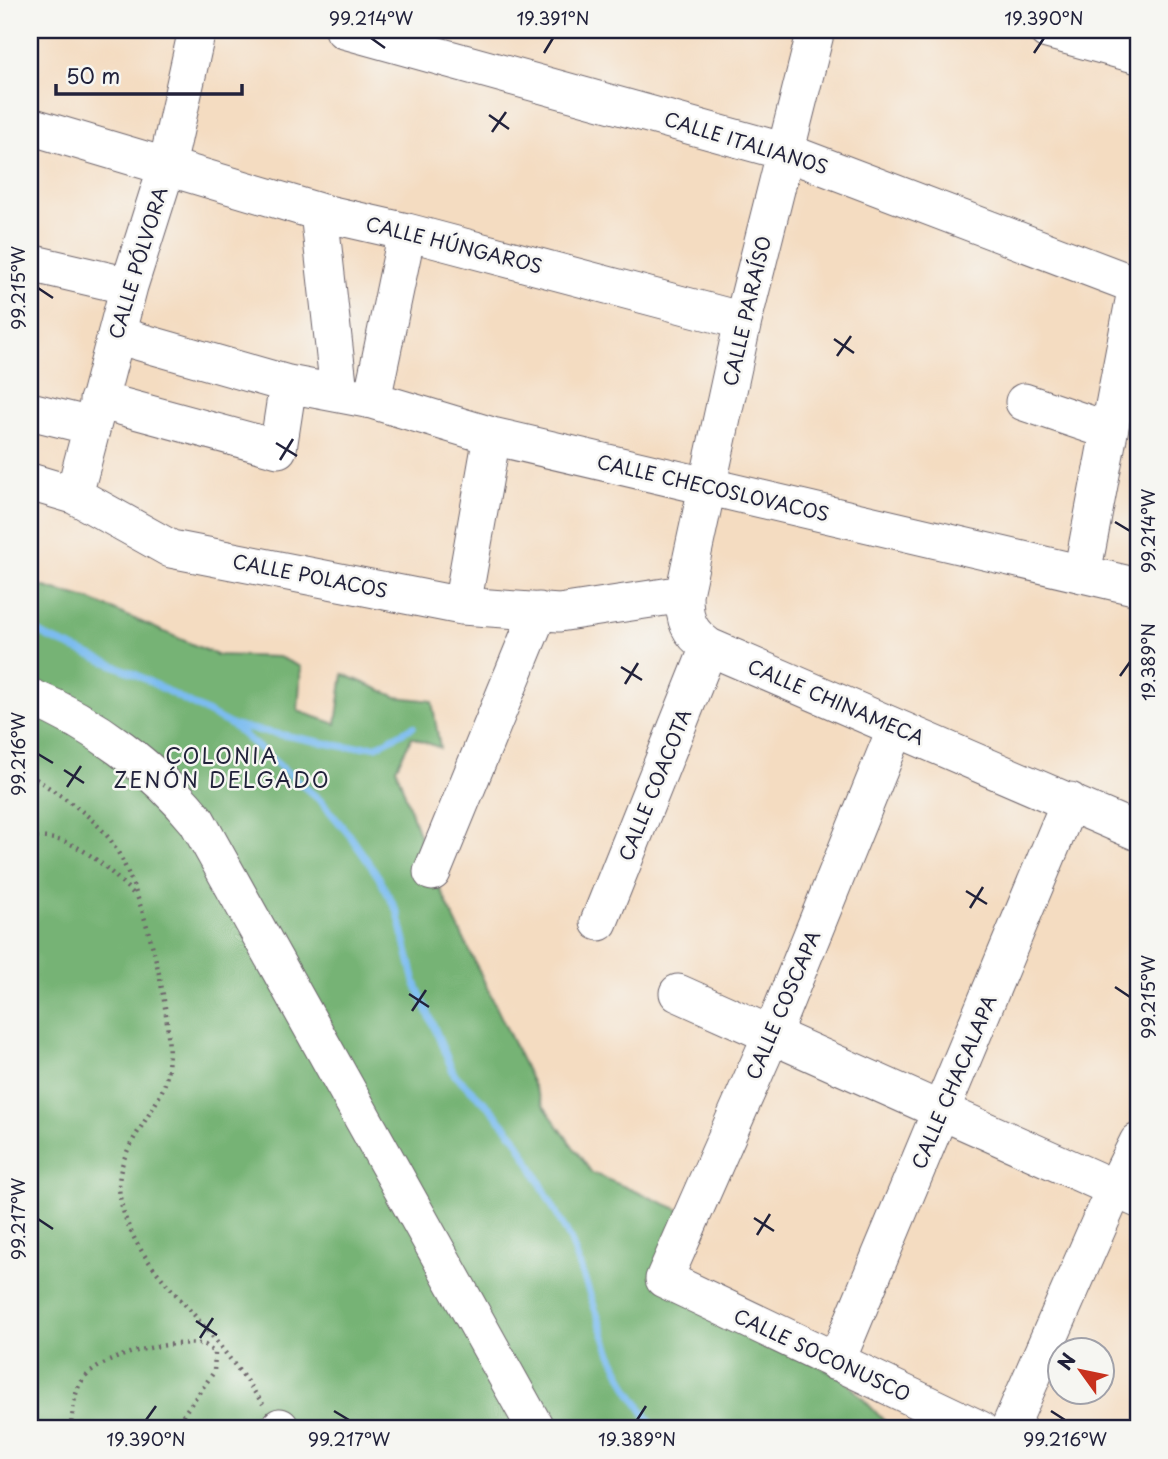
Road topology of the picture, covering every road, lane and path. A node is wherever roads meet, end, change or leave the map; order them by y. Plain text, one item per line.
1 (197, 30) edge
2 (344, 30) edge
3 (816, 30) edge
4 (1047, 30) edge
5 (1138, 55) edge
6 (30, 125) edge
7 (786, 152) junction
8 (167, 166) junction
9 (319, 212) junction
10 (407, 232) junction
11 (30, 263) edge
12 (1137, 285) edge
13 (129, 286) junction
14 (743, 321) junction
15 (116, 335) junction
16 (288, 384) junction
17 (355, 396) junction
18 (1024, 402) dead end
19 (30, 411) edge
20 (95, 413) junction
21 (1107, 430) junction
22 (492, 436) junction
23 (30, 482) edge
24 (707, 487) junction
25 (74, 495) junction
26 (1082, 574) junction
27 (1138, 587) edge
28 (684, 594) junction
29 (462, 606) junction
30 (549, 612) junction
31 (709, 647) junction
32 (30, 697) edge
33 (896, 728) junction
34 (30, 775) edge
35 (1070, 801) junction
36 (1138, 832) edge
37 (30, 838) edge
38 (432, 872) dead end
39 (137, 897) junction
40 (598, 922) dead end
41 (678, 993) dead end
42 (772, 1034) junction
43 (941, 1113) junction
44 (1138, 1142) edge
45 (1126, 1193) edge
46 (664, 1279) joint
47 (836, 1362) junction
48 (280, 1428) edge
49 (70, 1429) edge
50 (173, 1429) edge
51 (536, 1429) edge
52 (979, 1429) edge
53 (1009, 1429) edge

1 - 8 street, CALLE PÓLVORA
2 - 7 street, CALLE ITALIANOS
3 - 7 street, CALLE PARAÍSO
4 - 5 street
6 - 8 street, CALLE HÚNGAROS
7 - 12 street, CALLE ITALIANOS
7 - 14 street, CALLE PARAÍSO
8 - 9 street, CALLE HÚNGAROS
8 - 13 street, CALLE PÓLVORA
9 - 10 street, CALLE HÚNGAROS
9 - 17 street
10 - 14 street, CALLE HÚNGAROS
10 - 17 street
11 - 13 street
12 - 21 street
13 - 15 street, CALLE PÓLVORA
14 - 24 street, CALLE PARAÍSO
15 - 16 street, CALLE CHECOSLOVACOS
15 - 20 street, CALLE PÓLVORA
16 - 17 street, CALLE CHECOSLOVACOS
16 - 20 street
17 - 22 street, CALLE CHECOSLOVACOS
18 - 21 street
19 - 20 street
20 - 25 street, CALLE PÓLVORA
21 - 26 street
22 - 24 street, CALLE CHECOSLOVACOS
22 - 29 street
23 - 25 street, CALLE POLACOS
24 - 26 street, CALLE CHECOSLOVACOS
24 - 28 street, CALLE PARAÍSO
25 - 29 street, CALLE POLACOS
26 - 27 street, CALLE CHECOSLOVACOS
28 - 30 street
28 - 31 street, CALLE CHINAMECA
29 - 30 street, CALLE POLACOS
30 - 38 street
31 - 33 street, CALLE CHINAMECA
31 - 40 street, CALLE COACOTA
32 - 51 street
33 - 35 street, CALLE CHINAMECA
33 - 42 street, CALLE COSCAPA
34 - 39 path
35 - 36 street, CALLE CHINAMECA
35 - 43 street, CALLE CHACALAPA
37 - 39 path
39 - 48 path
41 - 42 street
42 - 43 street
42 - 46 street, CALLE COSCAPA
43 - 45 street
43 - 47 street, CALLE CHACALAPA
44 - 45 street
45 - 53 street
46 - 47 street, CALLE SOCONUSCO
47 - 52 street, CALLE SOCONUSCO
49 - 50 path

